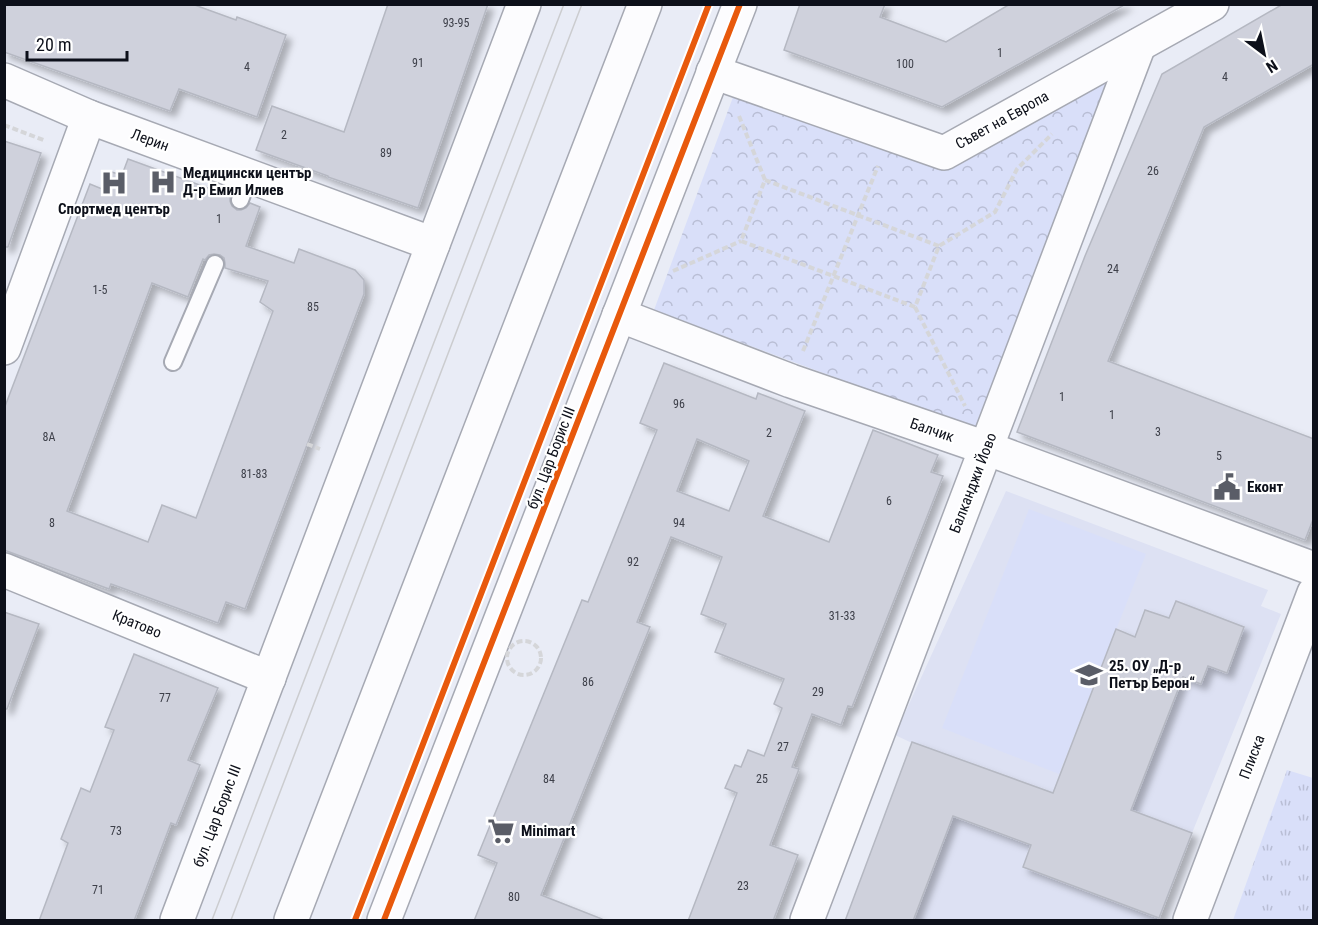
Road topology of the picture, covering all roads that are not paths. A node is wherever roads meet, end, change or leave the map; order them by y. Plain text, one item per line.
1 (524, 4) edge
2 (645, 4) edge
3 (740, 4) edge
4 (1212, 4) edge
5 (1139, 45) junction
6 (713, 72) junction
7 (4, 80) edge
8 (89, 117) junction
9 (434, 244) junction
10 (215, 264) dead end
11 (619, 315) junction
12 (4, 348) edge
13 (173, 362) dead end
14 (986, 448) junction
15 (1314, 569) edge
16 (4, 570) edge
17 (1314, 593) edge
18 (269, 678) junction
19 (177, 921) edge
20 (291, 921) edge
21 (384, 921) edge
22 (807, 921) edge
23 (1190, 921) edge

1 - 9 street, бул. Цар Борис III
2 - 20 street
3 - 6 street, бул. Цар Борис III
4 - 5 street, Съвет на Европа
5 - 6 street, Съвет на Европа
5 - 14 street, Балканджи Йово
6 - 11 street, бул. Цар Борис III
7 - 8 street, Лерин
8 - 9 street, Лерин
8 - 12 street
9 - 18 street, бул. Цар Борис III
10 - 13 lane
11 - 14 street, Балчик
11 - 21 street, бул. Цар Борис III
14 - 15 street, Балчик
14 - 22 street, Балканджи Йово
16 - 18 street, Кратово
17 - 23 street, Плиска
18 - 19 street, бул. Цар Борис III

